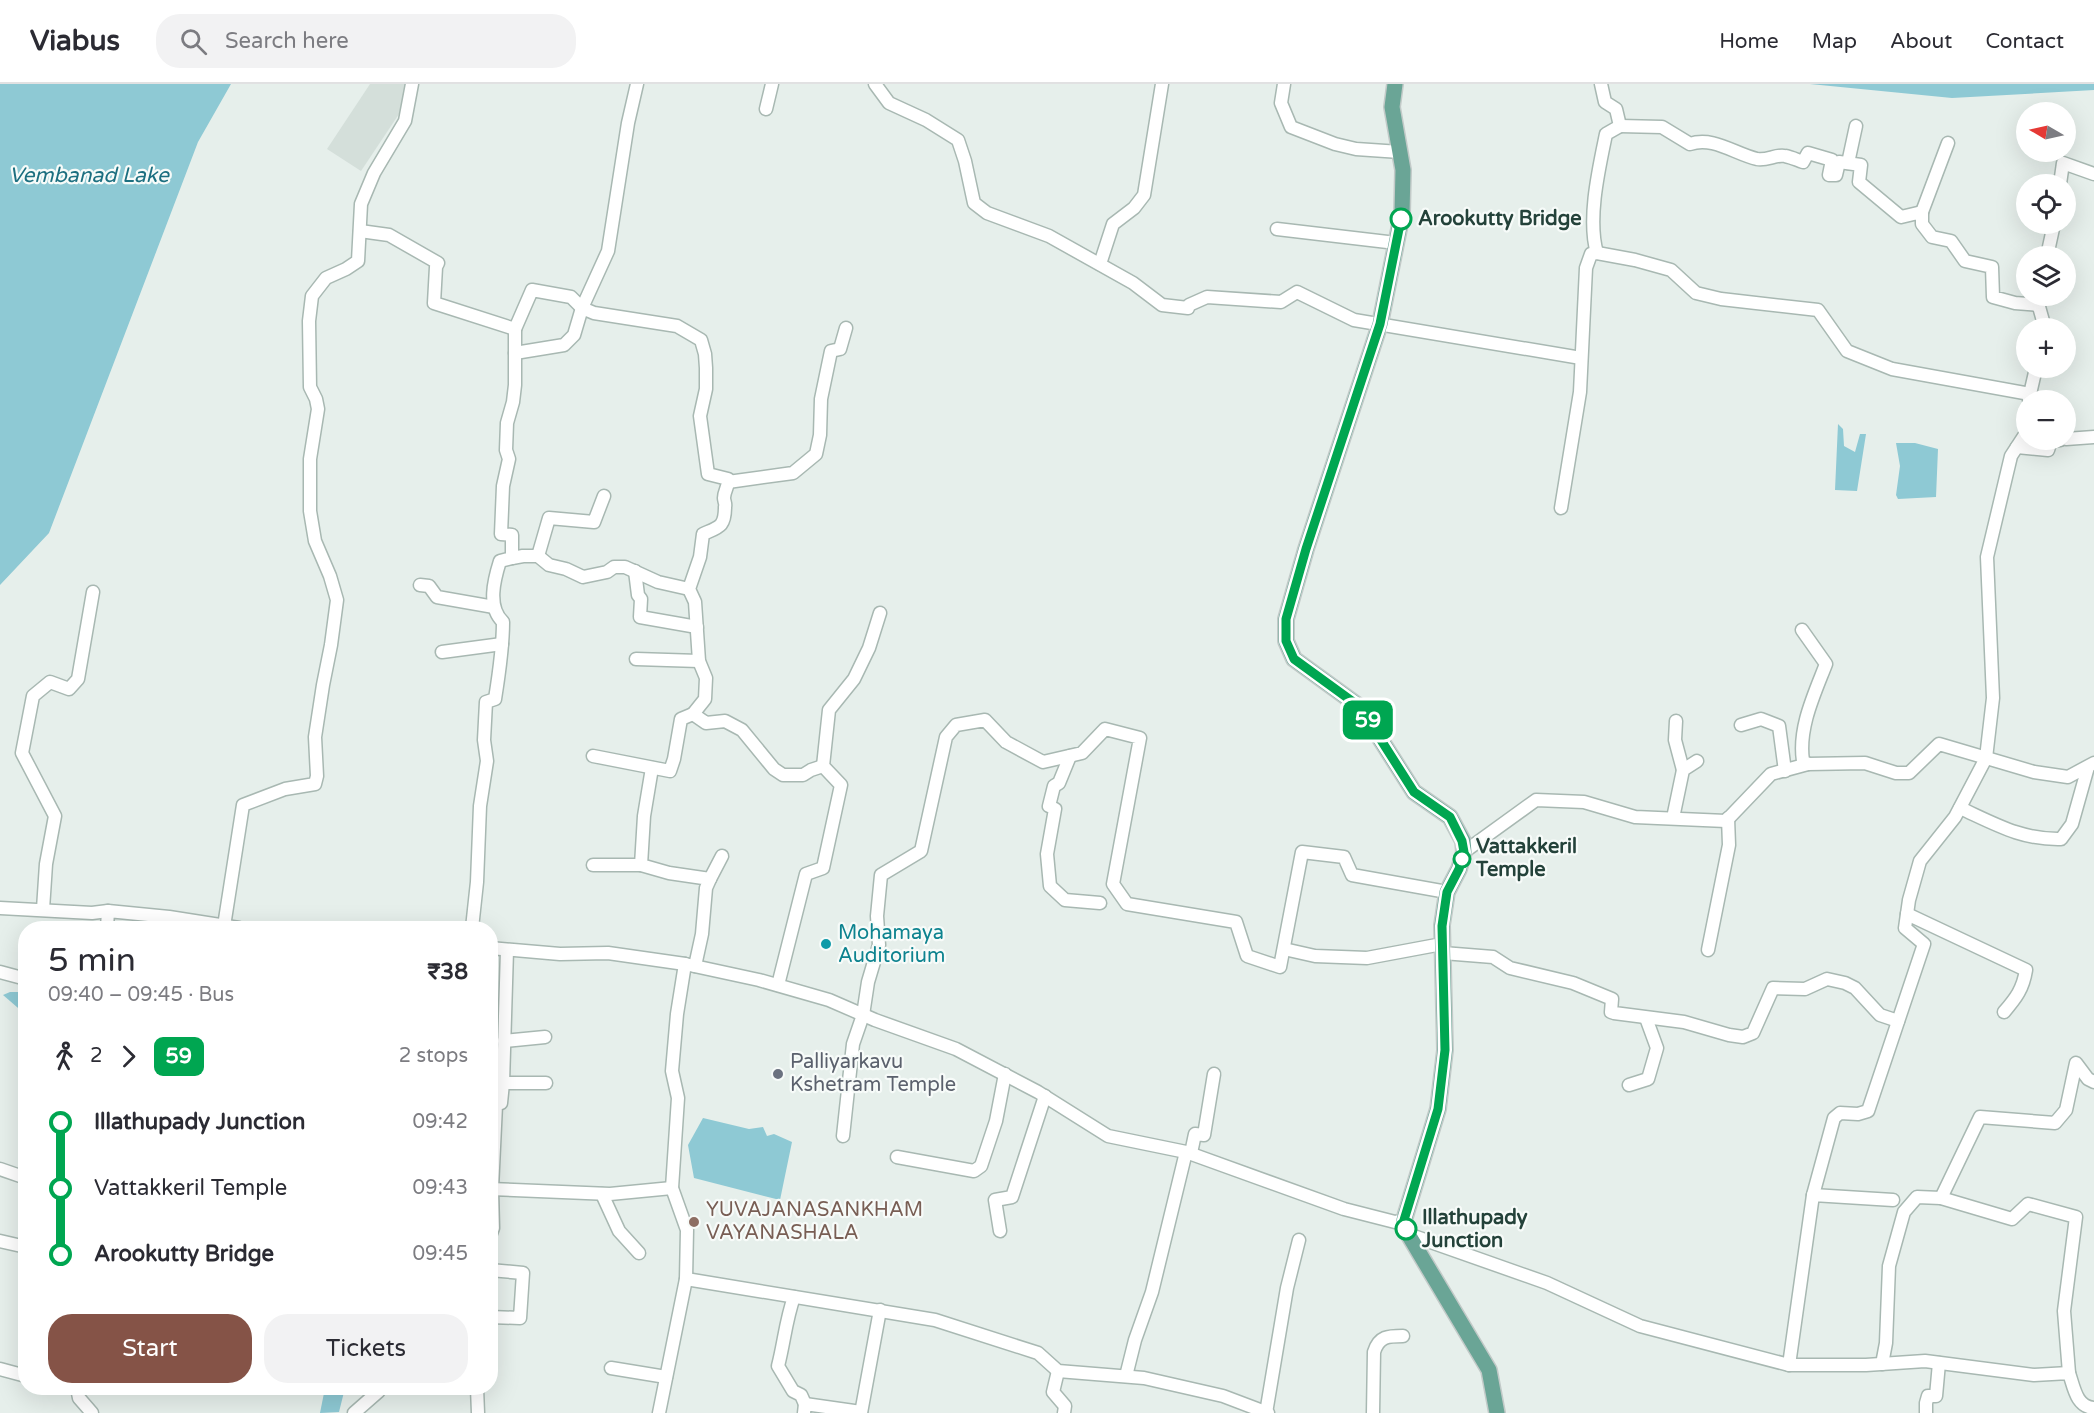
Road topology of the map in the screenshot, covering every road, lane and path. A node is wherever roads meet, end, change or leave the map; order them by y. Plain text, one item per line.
1 (412, 84) edge
2 (637, 84) edge
3 (772, 84) edge
4 (875, 84) edge
5 (1162, 84) edge
6 (1284, 84) edge
7 (1395, 84) edge
8 (1601, 84) edge
9 (766, 110) dead end
10 (1620, 126) junction
11 (1856, 126) dead end
12 (1948, 143) dead end
13 (1400, 152) junction
14 (1848, 163) junction
15 (2061, 174) edge
16 (2094, 174) edge
17 (1922, 212) junction
18 (1277, 229) dead end
19 (360, 231) junction
20 (1396, 243) junction
21 (1597, 252) junction
22 (1100, 264) junction
23 (2016, 303) edge
24 (582, 308) junction
25 (1380, 324) junction
26 (515, 328) junction
27 (846, 328) dead end
28 (515, 353) junction
29 (1581, 358) junction
30 (2016, 394) edge
31 (2094, 437) edge
32 (2076, 438) edge
33 (2016, 448) edge
34 (729, 482) junction
35 (604, 496) dead end
36 (1561, 508) dead end
37 (538, 556) junction
38 (512, 558) junction
39 (636, 571) junction
40 (420, 585) dead end
41 (689, 589) junction
42 (93, 592) dead end
43 (494, 607) junction
44 (880, 613) dead end
45 (698, 627) junction
46 (1802, 630) dead end
47 (502, 644) junction
48 (442, 652) dead end
49 (636, 659) dead end
50 (699, 661) junction
51 (693, 714) junction
52 (1676, 721) dead end
53 (1741, 724) dead end
54 (593, 756) dead end
55 (1070, 756) junction
56 (1986, 758) junction
57 (1697, 761) dead end
58 (1808, 764) junction
59 (2091, 765) edge
60 (823, 766) junction
61 (652, 768) junction
62 (1683, 770) junction
63 (1785, 771) junction
64 (1960, 808) junction
65 (1728, 818) junction
66 (1673, 819) junction
67 (1464, 852) junction
68 (722, 856) dead end
69 (593, 865) dead end
70 (640, 865) junction
71 (710, 879) junction
72 (1447, 892) junction
73 (1100, 903) dead end
74 (0, 908) edge
75 (43, 909) junction
76 (108, 911) junction
77 (1907, 914) junction
78 (107, 921) edge
79 (193, 921) edge
80 (225, 921) edge
81 (473, 921) edge
82 (498, 949) edge
83 (1284, 949) junction
84 (1442, 949) junction
85 (507, 950) junction
86 (1708, 950) dead end
87 (690, 965) junction
88 (0, 972) edge
89 (18, 977) edge
90 (778, 986) junction
91 (2004, 1012) dead end
92 (863, 1015) junction
93 (1646, 1018) junction
94 (1898, 1021) junction
95 (545, 1037) dead end
96 (504, 1041) junction
97 (1005, 1074) junction
98 (1214, 1074) dead end
99 (2094, 1082) edge
100 (502, 1083) junction
101 (546, 1083) dead end
102 (1629, 1085) dead end
103 (1045, 1096) junction
104 (498, 1104) edge
105 (843, 1136) dead end
106 (1188, 1153) junction
107 (897, 1157) dead end
108 (0, 1169) edge
109 (18, 1175) edge
110 (672, 1188) junction
111 (498, 1189) edge
112 (602, 1194) junction
113 (1812, 1195) junction
114 (1941, 1198) junction
115 (1893, 1200) dead end
116 (1406, 1227) junction
117 (1000, 1230) dead end
118 (1299, 1240) dead end
119 (0, 1241) edge
120 (18, 1245) edge
121 (639, 1252) dead end
122 (498, 1271) edge
123 (686, 1280) junction
124 (794, 1297) junction
125 (880, 1310) junction
126 (498, 1317) edge
127 (1403, 1336) dead end
128 (1940, 1363) junction
129 (1882, 1364) junction
130 (1789, 1365) junction
131 (611, 1368) dead end
132 (0, 1369) edge
133 (1058, 1371) junction
134 (2069, 1373) junction
135 (18, 1374) edge
136 (1126, 1376) junction
137 (666, 1377) junction
138 (78, 1395) edge
139 (374, 1395) edge
140 (478, 1395) edge
141 (2094, 1408) edge
142 (804, 1409) edge
143 (480, 1410) edge
144 (92, 1413) edge
145 (354, 1413) edge
146 (659, 1413) edge
147 (861, 1413) edge
148 (1064, 1413) edge
149 (1267, 1413) edge
150 (1373, 1413) edge
151 (1497, 1413) edge
152 (1926, 1413) edge

1 - 19 street
2 - 24 street
3 - 9 street
4 - 22 street
5 - 22 street
6 - 13 street
7 - 13 main road
8 - 10 street
10 - 14 street
10 - 21 street
11 - 14 street
12 - 17 street
13 - 20 main road
14 - 17 street
15 - 16 street
17 - 23 street
18 - 20 street
19 - 26 street
19 - 80 street
20 - 25 main road
21 - 29 street
21 - 30 street
22 - 25 street
24 - 26 street
24 - 28 street
24 - 34 street
25 - 29 street
25 - 67 main road
26 - 28 street
27 - 34 street
28 - 38 street
29 - 36 street
31 - 32 street
33 - 56 street
34 - 41 street
35 - 37 street
37 - 38 street
37 - 39 street
38 - 43 street
39 - 41 street
39 - 45 street
40 - 43 street
41 - 45 street
42 - 75 street
43 - 47 street
44 - 60 street
45 - 50 street
46 - 58 street
47 - 48 street
47 - 81 street
49 - 50 street
50 - 51 street
51 - 60 street
51 - 61 street
52 - 62 street
53 - 63 street
54 - 61 street
55 - 73 street
55 - 83 street
55 - 92 street
56 - 58 street
56 - 59 street
56 - 64 street
57 - 62 street
58 - 63 street
59 - 64 street
60 - 90 street
61 - 70 street
62 - 66 street
63 - 65 street
64 - 77 street
65 - 66 street
65 - 86 street
66 - 67 street
67 - 72 main road
68 - 71 street
69 - 70 street
70 - 71 street
71 - 87 street
72 - 83 street
72 - 84 main road
74 - 75 street
75 - 76 street
76 - 78 street
76 - 79 street
77 - 91 street
77 - 94 street
82 - 85 street
83 - 84 street
84 - 93 street
84 - 116 main road
85 - 87 street
85 - 96 street
87 - 90 street
87 - 110 street
88 - 89 street
90 - 92 street
92 - 97 street
92 - 105 street
93 - 94 street
93 - 102 street
94 - 113 street
95 - 96 street
96 - 100 street
97 - 103 street
97 - 107 street
98 - 106 street
99 - 114 street
100 - 101 street
100 - 104 street
103 - 106 street
103 - 117 street
106 - 116 street
106 - 136 street
108 - 109 street
110 - 112 street
110 - 123 street
111 - 112 street
112 - 121 street
113 - 115 street
113 - 130 street
114 - 129 street
114 - 134 street
116 - 130 street
116 - 151 main road
118 - 149 street
119 - 120 street
122 - 126 street
123 - 124 street
123 - 137 street
124 - 125 street
124 - 142 street
125 - 133 street
125 - 147 street
127 - 150 street
128 - 129 street
128 - 134 street
128 - 152 street
129 - 130 street
131 - 137 street
132 - 135 street
133 - 136 street
133 - 148 street
134 - 141 street
136 - 149 street
137 - 146 street
138 - 144 street
139 - 145 street
140 - 143 street
142 - 147 street

